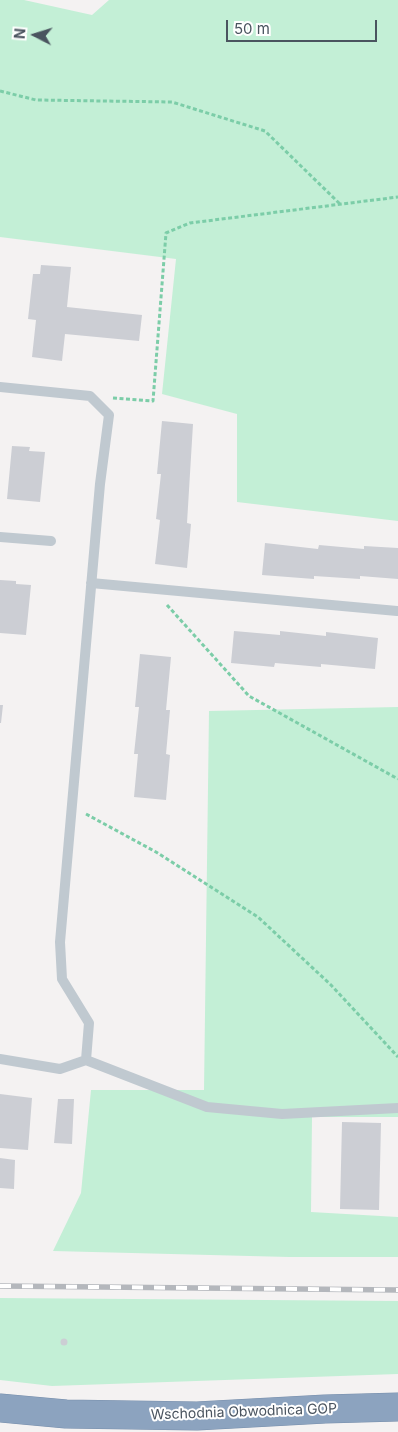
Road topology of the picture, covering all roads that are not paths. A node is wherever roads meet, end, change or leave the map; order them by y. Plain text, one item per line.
1 (0, 387) edge
2 (0, 537) edge
3 (52, 541) dead end
4 (91, 583) junction
5 (397, 611) dead end
6 (0, 1059) edge
7 (86, 1060) junction
8 (398, 1108) edge
9 (398, 1407) edge
10 (0, 1408) edge

1 - 4 lane
2 - 3 lane
4 - 5 lane
4 - 7 lane
6 - 7 lane
7 - 8 lane
9 - 10 highway, Wschodnia Obwodnica GOP

